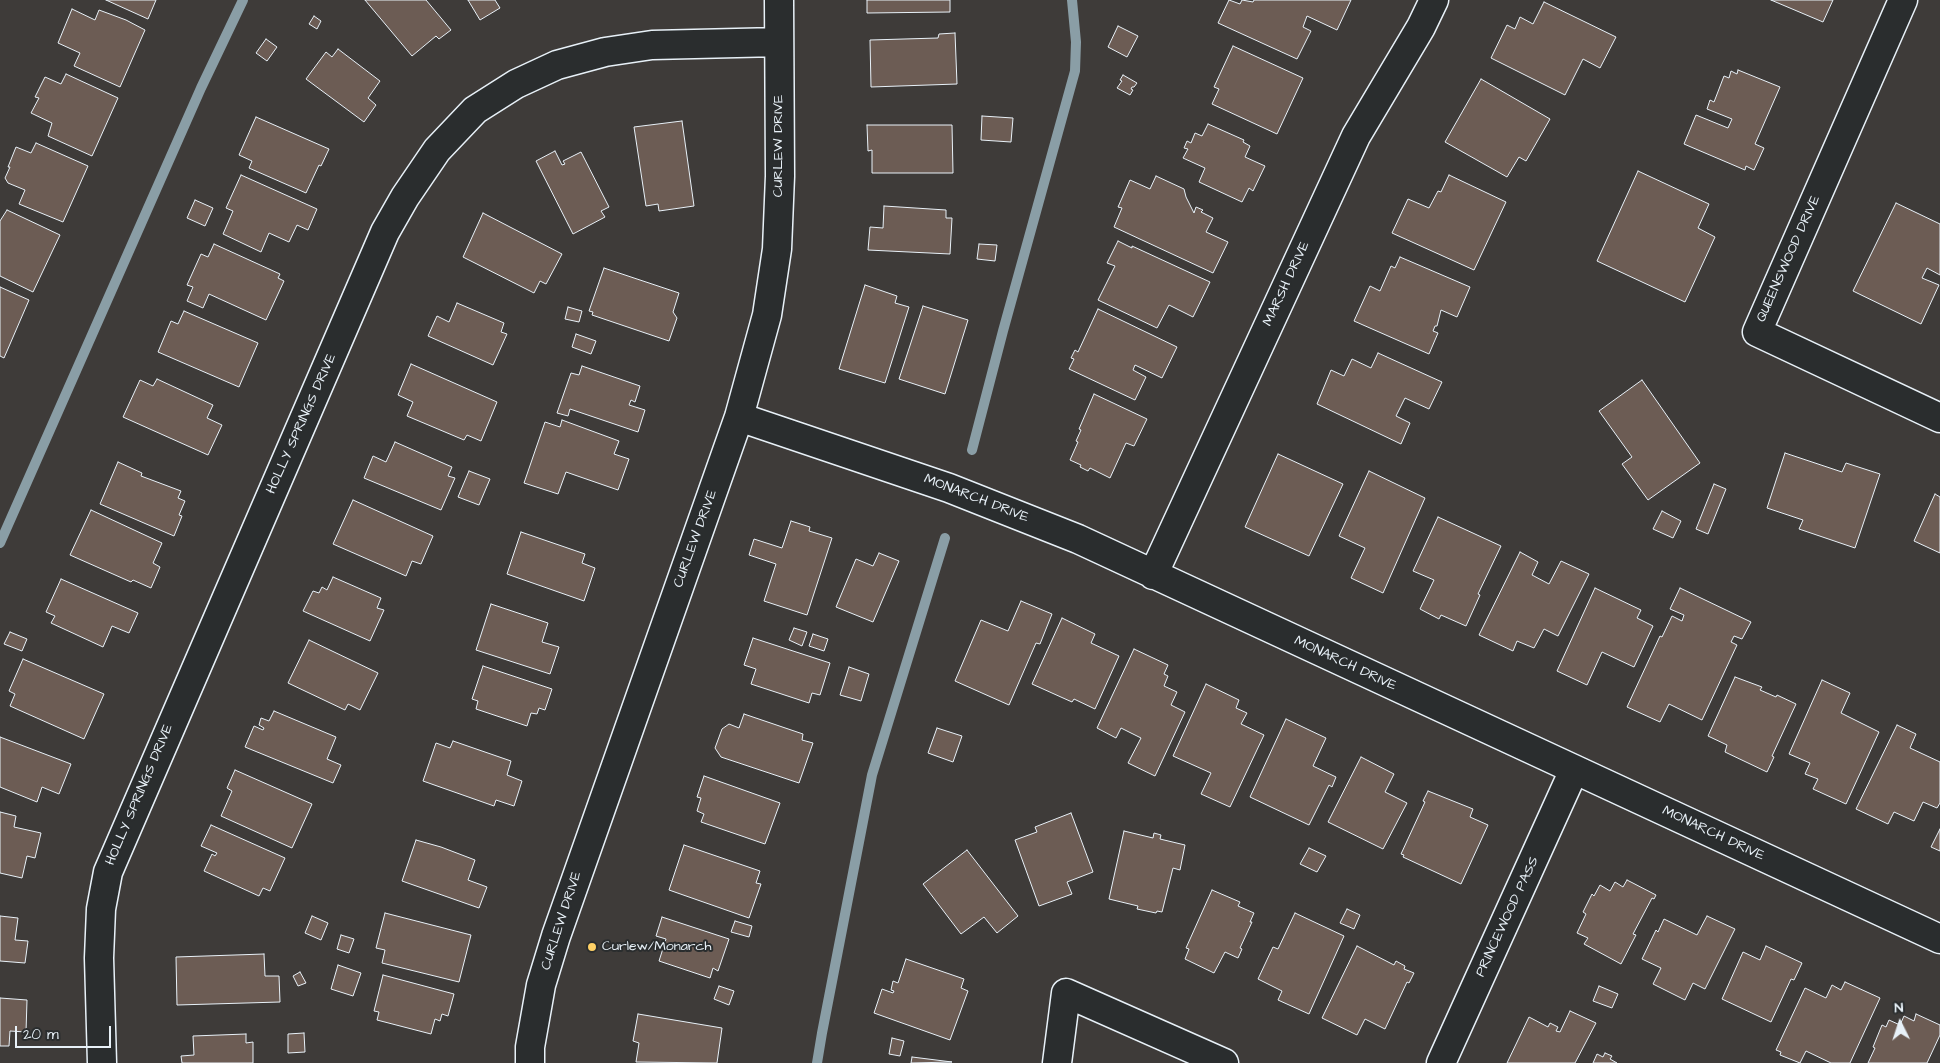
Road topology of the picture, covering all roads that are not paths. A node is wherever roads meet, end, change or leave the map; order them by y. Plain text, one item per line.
1 (779, 0) edge
2 (1434, 0) edge
3 (1903, 0) edge
4 (779, 42) junction
5 (739, 417) junction
6 (1940, 418) edge
7 (1153, 575) junction
8 (1574, 770) junction
9 (1940, 939) edge
10 (102, 1063) edge
11 (530, 1063) edge
12 (1057, 1063) edge
13 (1224, 1063) edge
14 (1441, 1063) edge

1 - 4 street, CURLEW DRIVE
2 - 7 street, MARSH DRIVE
3 - 6 street, QUEENSWOOD DRIVE
4 - 5 street, CURLEW DRIVE
4 - 10 street, HOLLY SPRINGS DRIVE
5 - 7 street, MONARCH DRIVE
5 - 11 street, CURLEW DRIVE
7 - 8 street, MONARCH DRIVE
8 - 9 street, MONARCH DRIVE
8 - 14 street, PRINCEWOOD PASS
12 - 13 street

